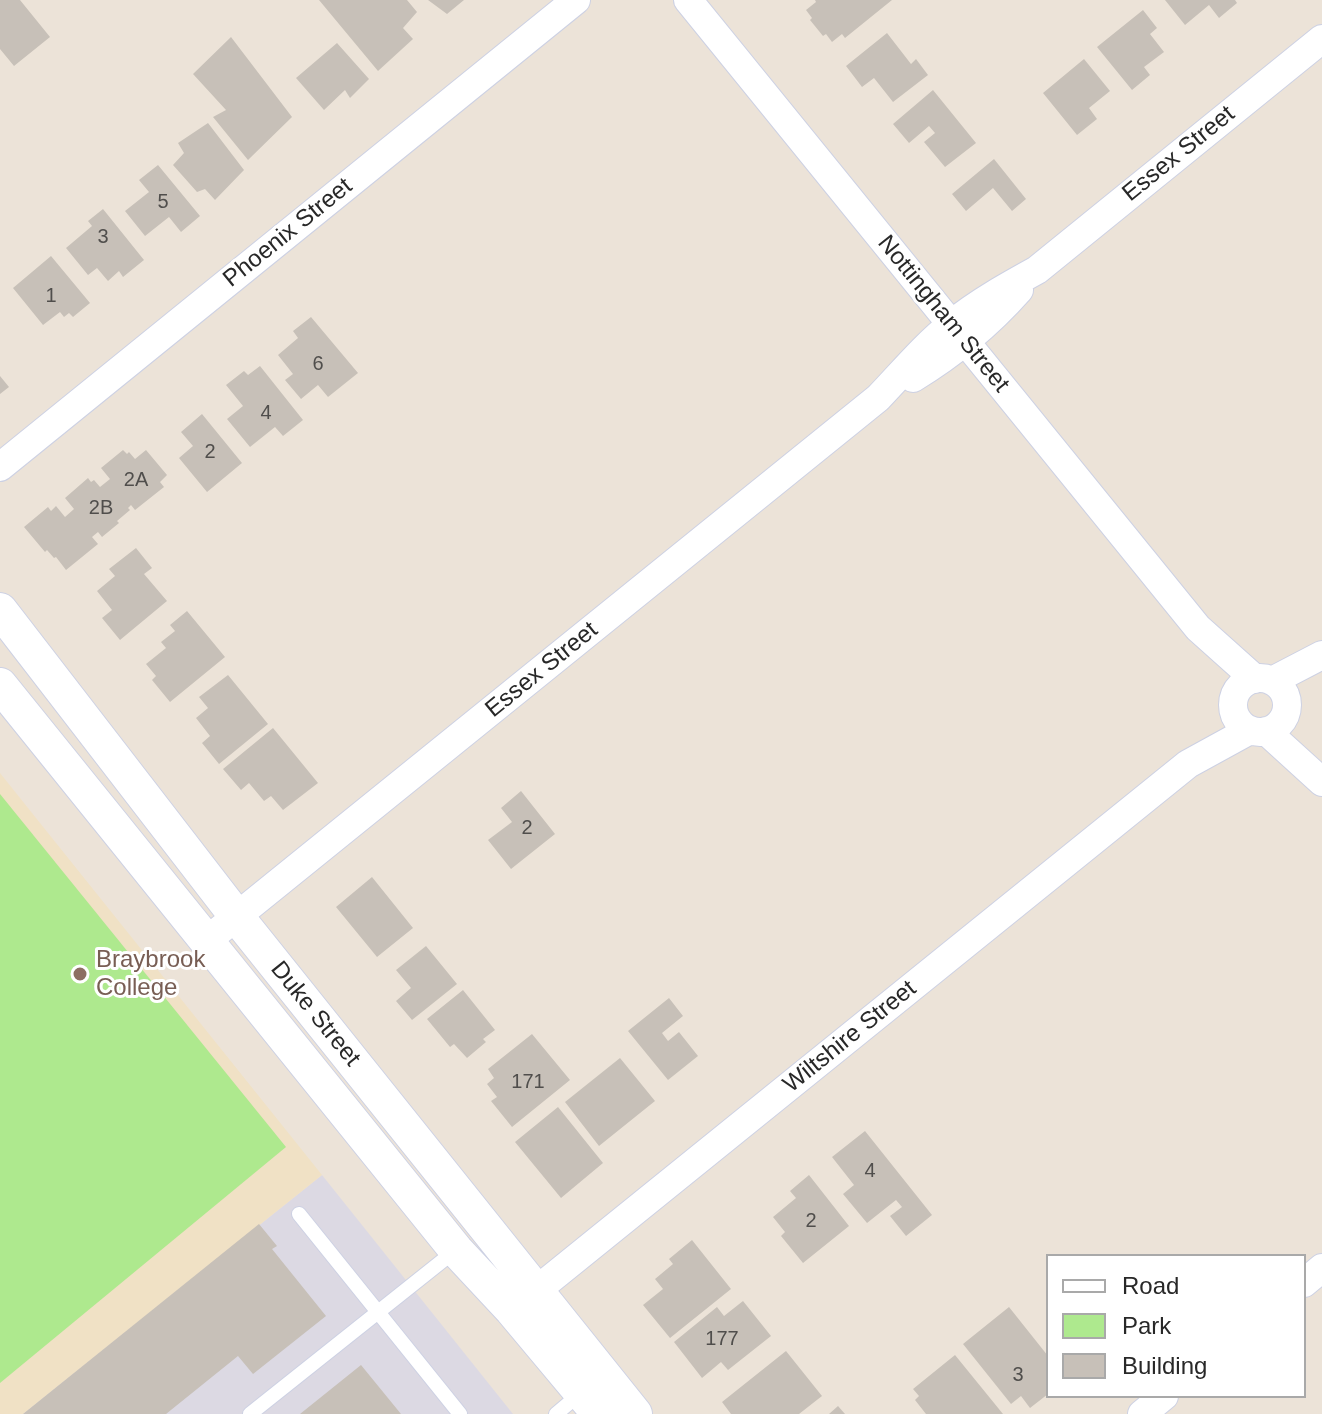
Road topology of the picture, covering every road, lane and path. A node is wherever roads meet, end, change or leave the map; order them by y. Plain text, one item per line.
1 (576, 0) edge
2 (688, 0) edge
3 (1322, 39) edge
4 (959, 334) junction
5 (0, 467) edge
6 (0, 610) edge
7 (1322, 658) edge
8 (0, 685) edge
9 (1260, 706) junction
10 (1321, 781) edge
11 (237, 917) junction
12 (205, 942) junction
13 (299, 1214) dead end
14 (456, 1250) junction
15 (1322, 1268) edge
16 (1306, 1281) edge
17 (524, 1300) junction
18 (377, 1312) junction
19 (1162, 1398) edge
20 (591, 1403) edge
21 (250, 1414) edge
22 (460, 1414) edge
23 (556, 1414) edge
24 (635, 1414) edge
25 (1142, 1414) edge

1 - 5 street, Phoenix Street
2 - 4 street, Nottingham Street
3 - 4 street, Essex Street
4 - 9 street, Nottingham Street
4 - 11 street, Essex Street
6 - 11 street, Duke Street
7 - 9 street, Wiltshire Street
8 - 12 street, Duke Street
9 - 10 street, Nottingham Street
9 - 17 street, Wiltshire Street
11 - 12 street, Essex Street
11 - 17 street, Duke Street
12 - 14 street, Duke Street
13 - 18 lane
14 - 17 street, Duke Street
14 - 18 lane
15 - 16 street
17 - 20 street, Duke Street
17 - 24 street, Duke Street
18 - 21 lane
18 - 22 lane
19 - 25 street
20 - 23 lane

